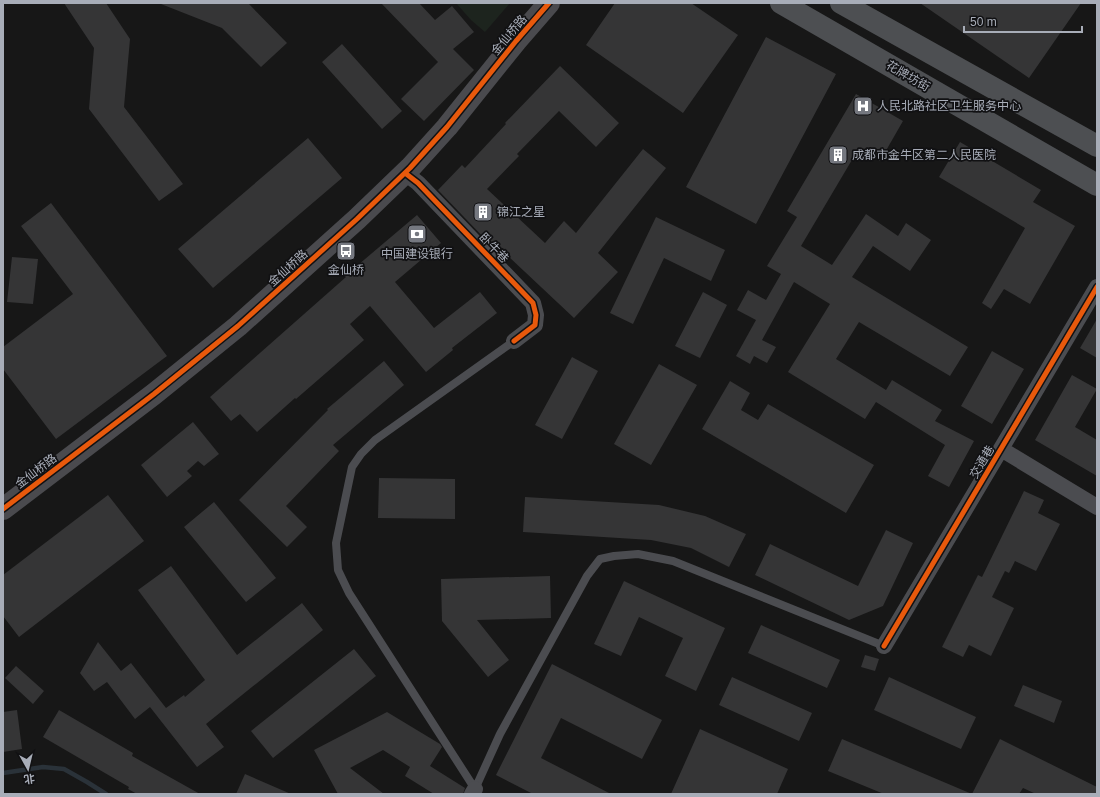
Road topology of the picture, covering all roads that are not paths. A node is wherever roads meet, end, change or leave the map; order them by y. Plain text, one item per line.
1 (549, 3) edge
2 (781, 3) edge
3 (841, 3) edge
4 (1097, 146) edge
5 (405, 173) junction
6 (1097, 185) edge
7 (1097, 287) edge
8 (514, 342) joint
9 (1001, 450) junction
10 (1097, 508) edge
11 (3, 509) edge
12 (884, 646) joint
13 (474, 791) edge

1 - 5 street, 金仙桥路
2 - 6 main road, 花牌坊街
3 - 4 main road
5 - 8 street, 卧牛巷
5 - 11 street, 金仙桥路
7 - 9 street, 交通巷
8 - 13 lane
9 - 10 street
9 - 12 street, 交通巷
12 - 13 lane

